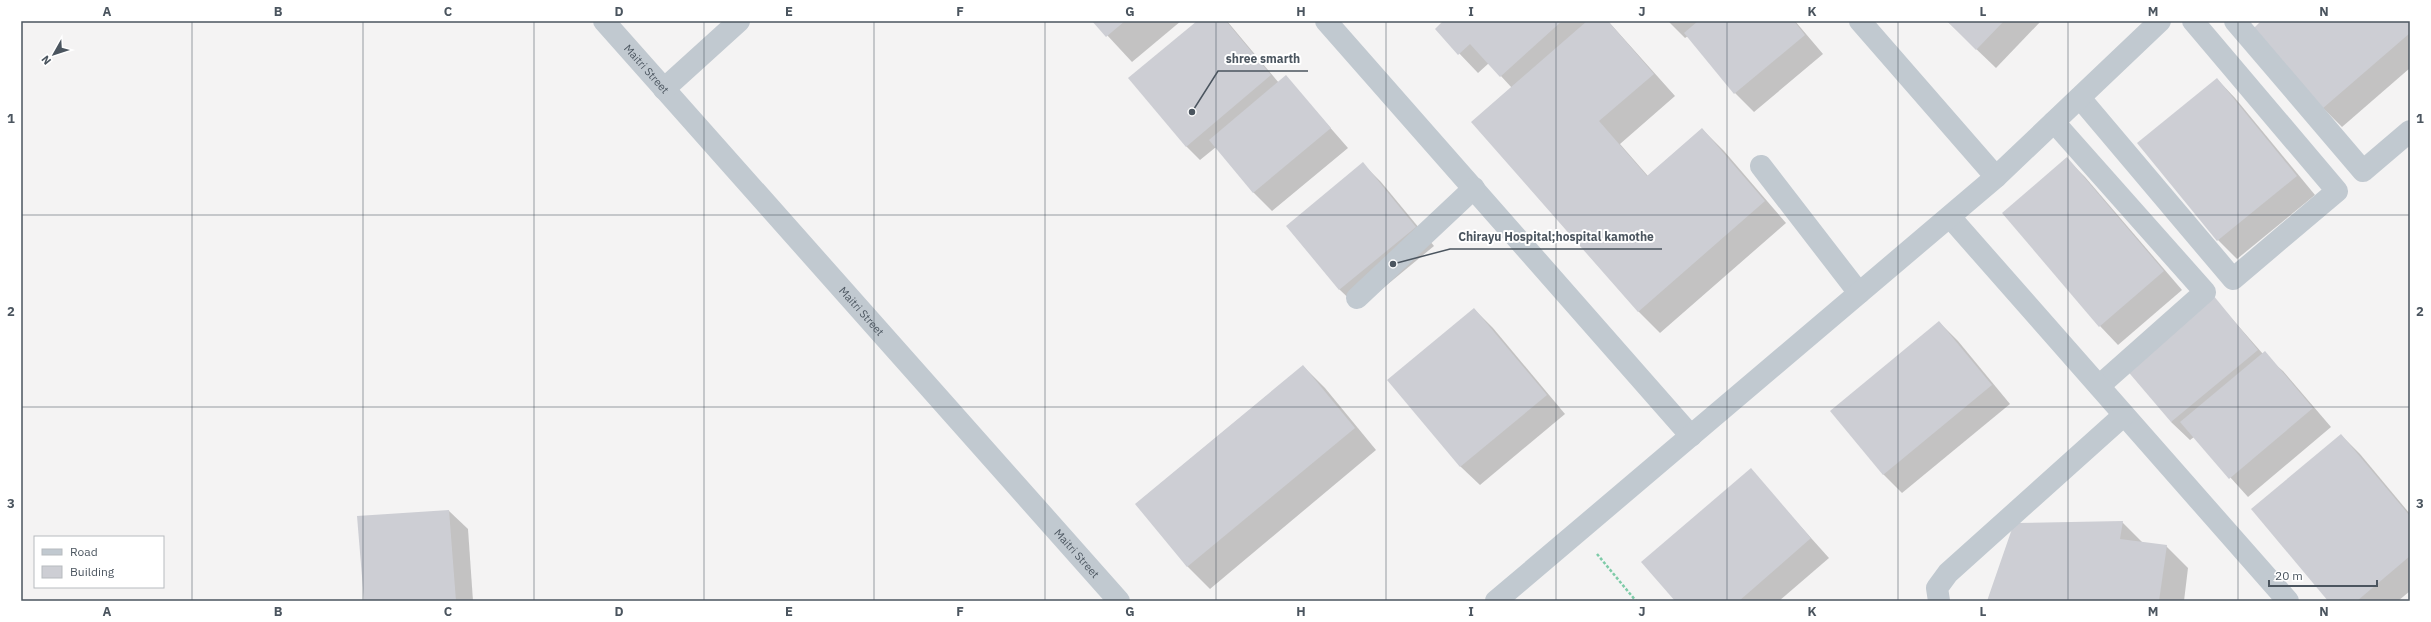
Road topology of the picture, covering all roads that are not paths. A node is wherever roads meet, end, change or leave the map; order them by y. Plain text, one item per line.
1 (604, 21) edge
2 (739, 21) edge
3 (1326, 21) edge
4 (1860, 21) edge
5 (2160, 21) edge
6 (2193, 21) edge
7 (2235, 21) edge
8 (664, 89) junction
9 (2080, 98) junction
10 (2054, 122) junction
11 (2410, 131) edge
12 (1761, 166) dead end
13 (1996, 177) junction
14 (1474, 188) junction
15 (1950, 217) junction
16 (1859, 293) junction
17 (1357, 298) dead end
18 (2099, 386) junction
19 (2124, 415) junction
20 (1691, 436) junction
21 (2280, 598) edge
22 (1120, 601) edge
23 (1496, 601) edge
24 (1939, 601) edge

1 - 8 street, Maitri Street
2 - 8 street
3 - 14 street
4 - 13 street
5 - 9 street
6 - 9 street
7 - 11 street
8 - 22 street, Maitri Street
9 - 10 street
10 - 13 street
10 - 18 street
12 - 16 street
13 - 15 street
14 - 17 street
14 - 20 street
15 - 16 street
15 - 18 street
16 - 20 street
18 - 19 street
19 - 21 street
19 - 24 street
20 - 23 street

